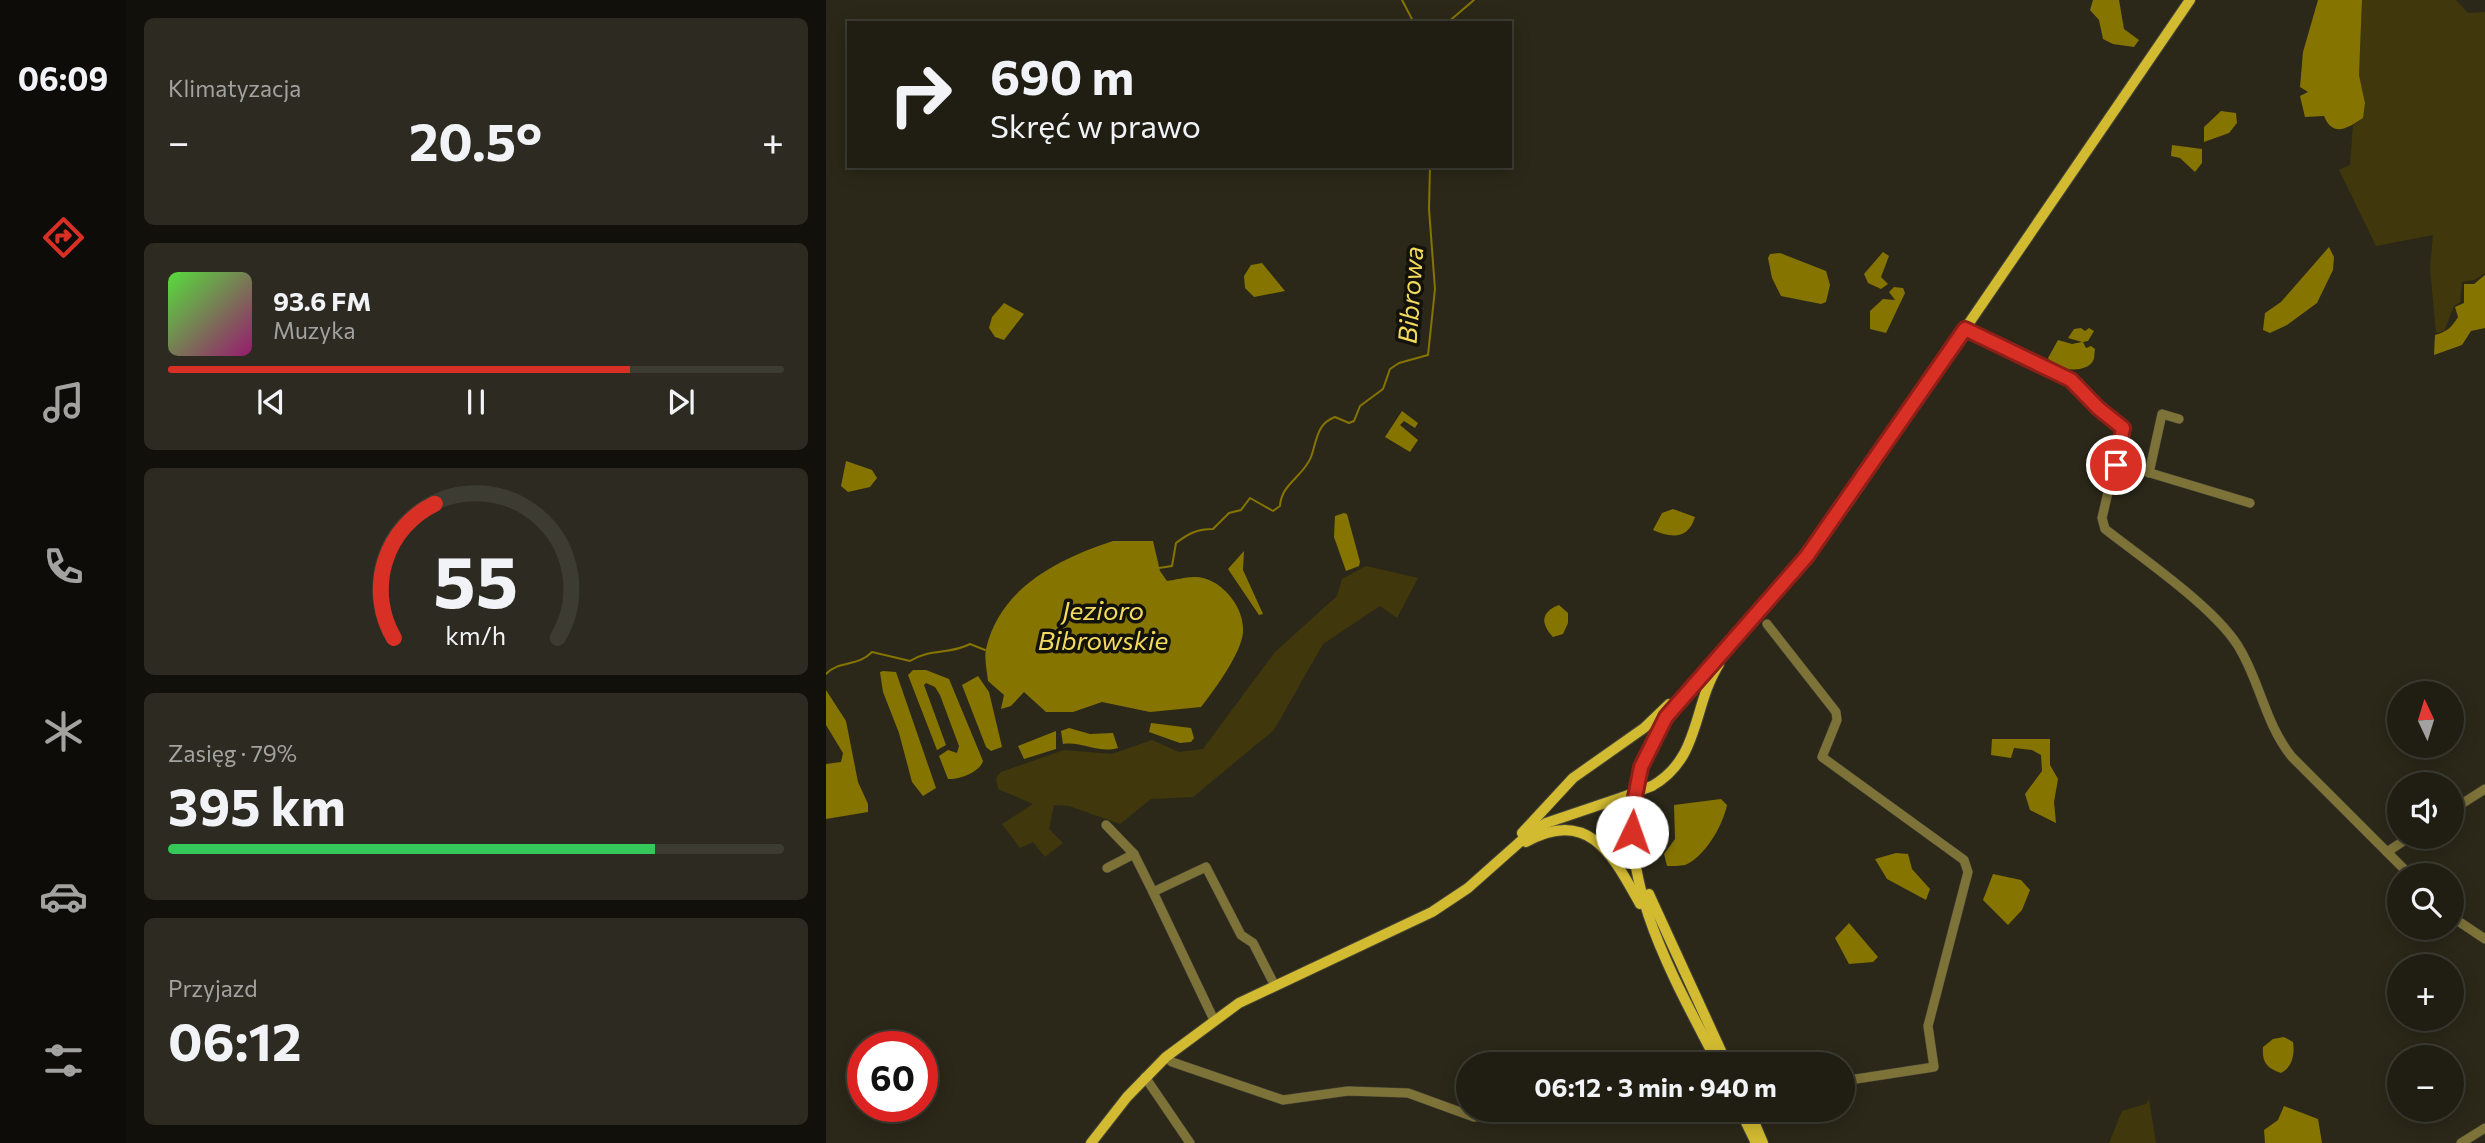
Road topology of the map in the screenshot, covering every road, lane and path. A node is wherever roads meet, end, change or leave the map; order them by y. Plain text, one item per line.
1 (2190, 0) edge
2 (1965, 329) junction
3 (2179, 419) dead end
4 (2117, 463) junction
5 (2149, 473) junction
6 (2250, 503) dead end
7 (1766, 624) dead end
8 (1721, 656) junction
9 (1678, 701) junction
10 (2485, 789) edge
11 (2464, 802) edge
12 (1106, 825) dead end
13 (1515, 848) junction
14 (2392, 849) edge
15 (2387, 852) junction
16 (1134, 854) junction
17 (1636, 863) junction
18 (2398, 863) edge
19 (1107, 868) dead end
20 (1153, 892) junction
21 (2464, 925) edge
22 (1379, 936) junction
23 (1658, 937) junction
24 (2485, 939) edge
25 (1275, 984) junction
26 (1214, 1020) junction
27 (1712, 1052) edge
28 (1722, 1052) edge
29 (1166, 1057) junction
30 (1145, 1077) junction
31 (1855, 1079) edge
32 (1456, 1110) edge
33 (1746, 1122) edge
34 (1754, 1122) edge
35 (2485, 1128) edge
36 (1091, 1143) edge
37 (1190, 1143) edge
38 (1756, 1143) edge
39 (1763, 1143) edge
40 (2461, 1143) edge

1 - 2 main road
2 - 4 street
2 - 8 main road
3 - 5 street
4 - 5 street
4 - 15 street
5 - 6 street
7 - 31 street
8 - 9 main road
8 - 13 main road, bridge
9 - 17 main road
9 - 22 main road
10 - 11 street
12 - 16 street
13 - 22 main road
13 - 23 main road
14 - 15 street
15 - 18 street
16 - 19 street
16 - 20 street
17 - 23 main road
17 - 28 main road
20 - 25 street
20 - 26 street
21 - 24 street
22 - 25 main road
23 - 27 main road
25 - 26 main road
26 - 29 main road
29 - 30 main road
29 - 32 street
30 - 36 main road
30 - 37 street
33 - 38 main road
34 - 39 main road
35 - 40 street

